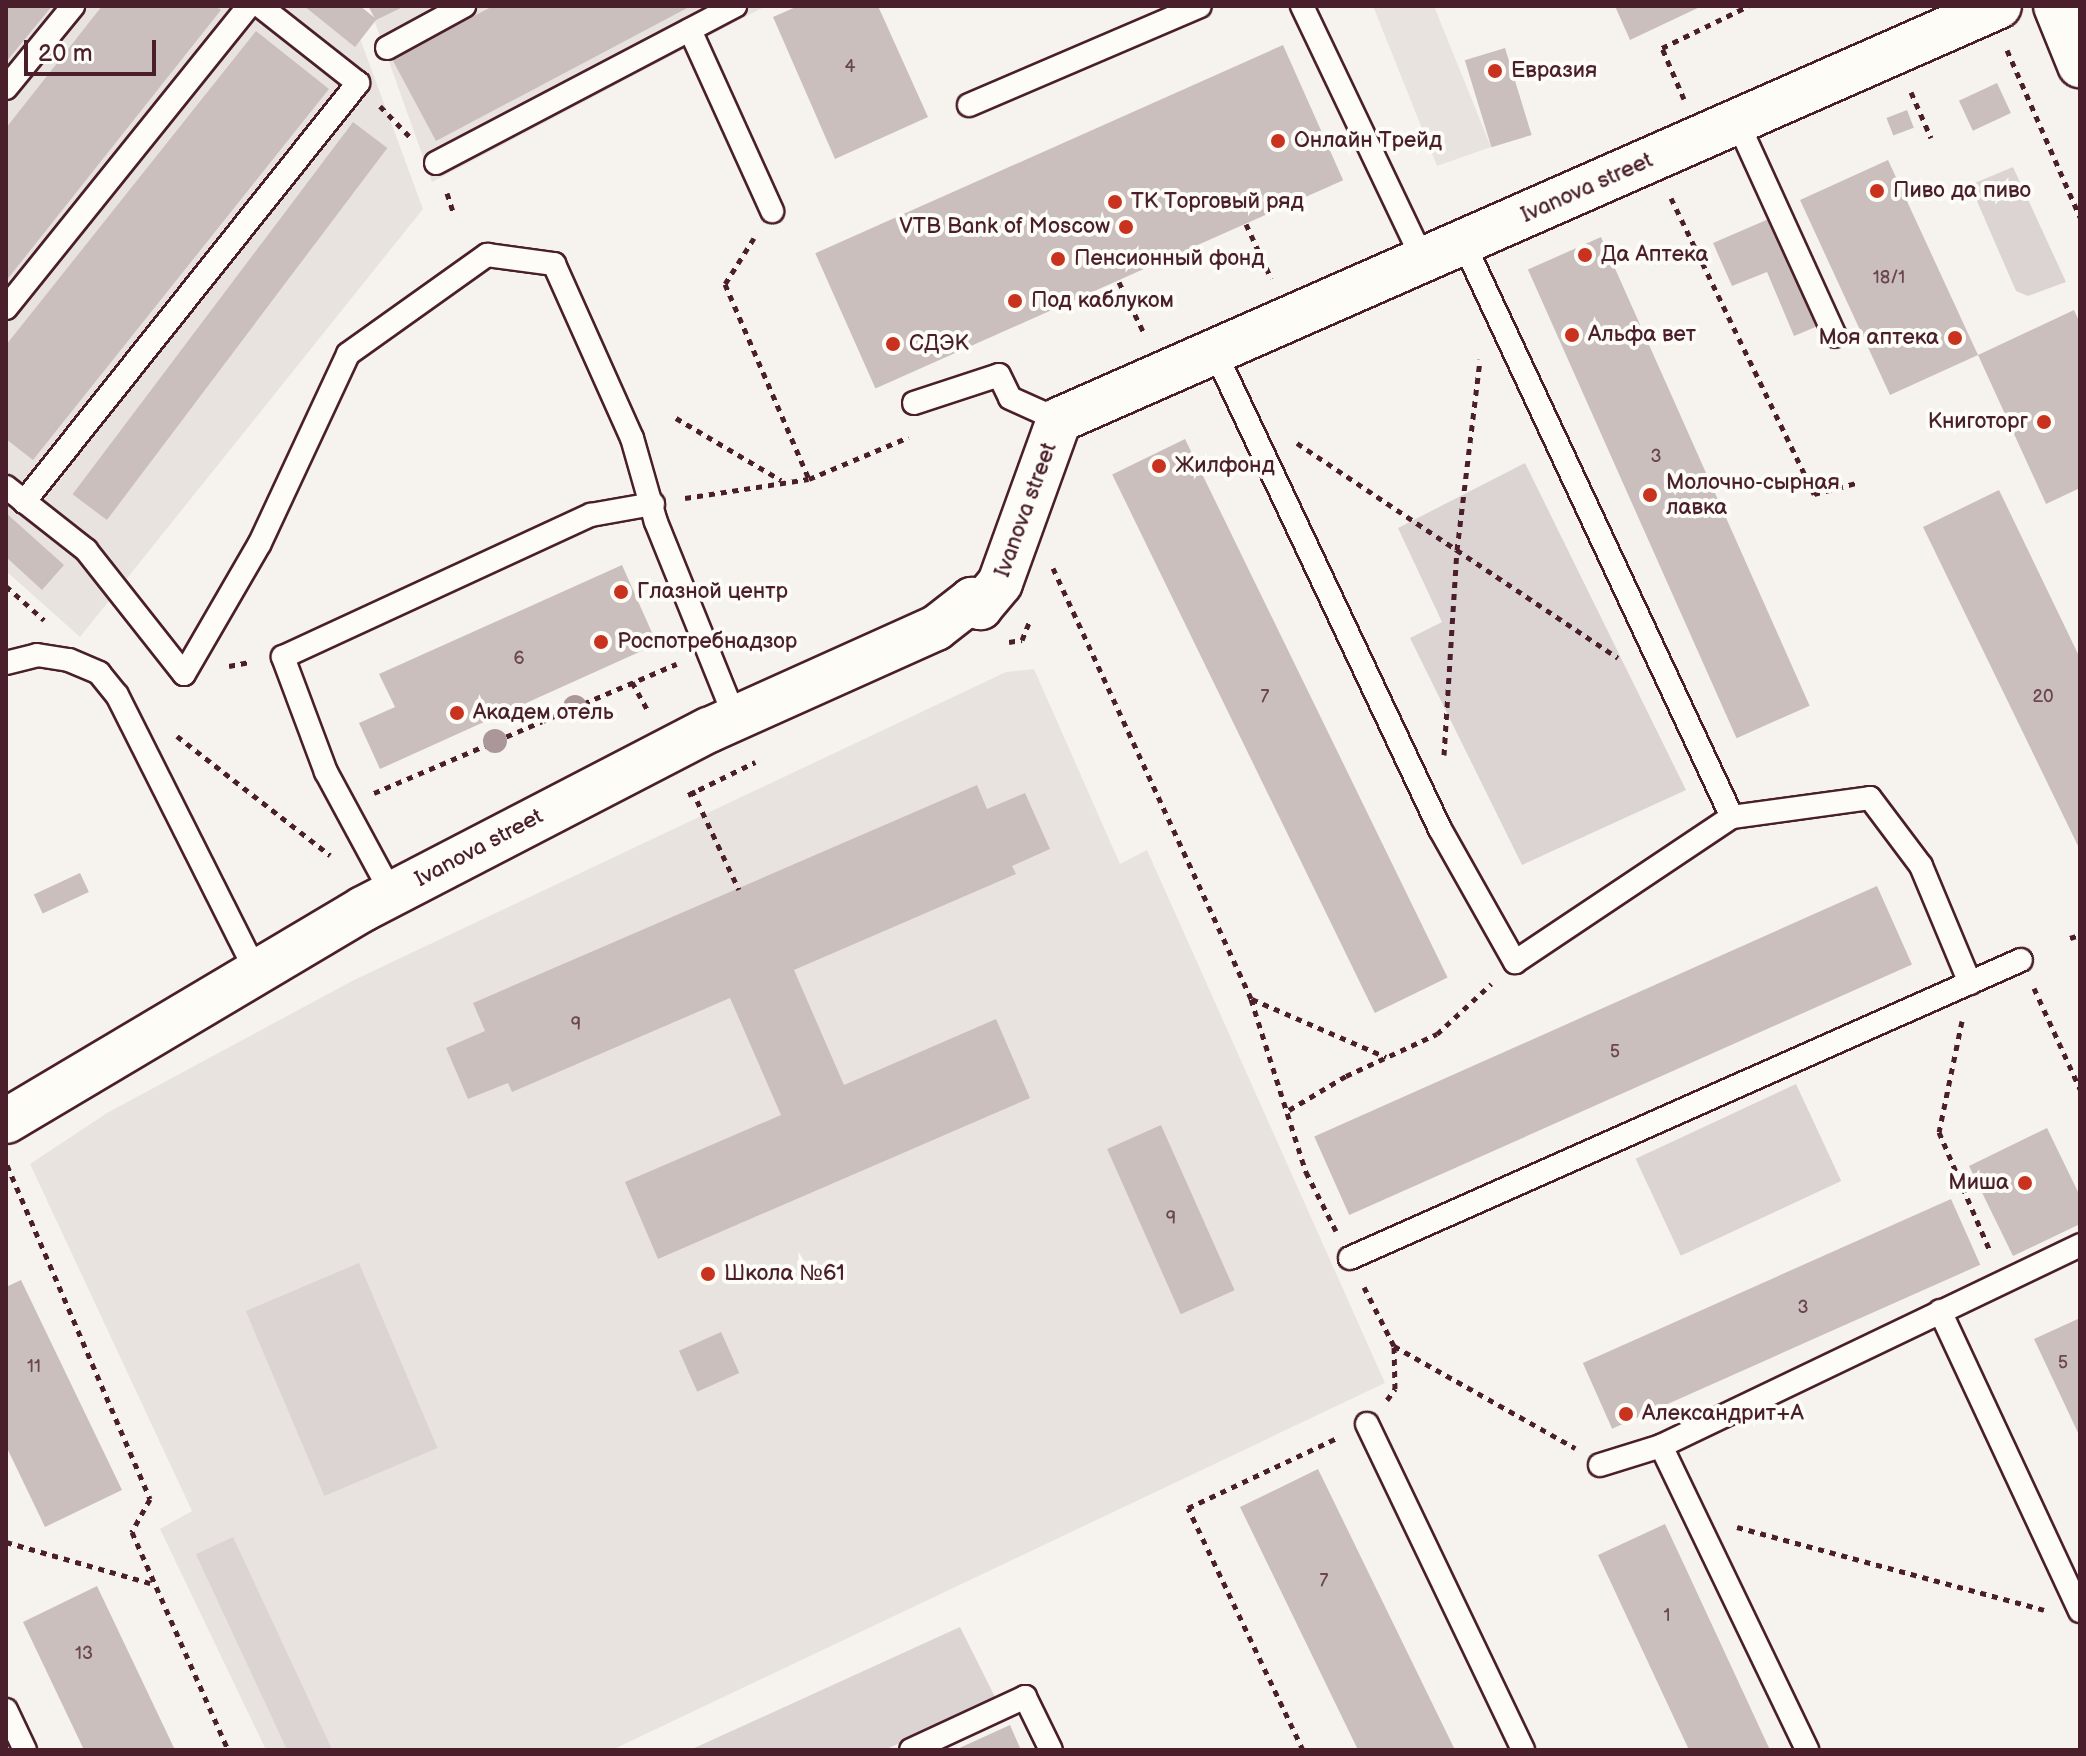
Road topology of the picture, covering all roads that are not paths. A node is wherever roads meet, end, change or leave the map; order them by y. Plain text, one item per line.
1 (73, 6) edge
2 (249, 6) edge
3 (260, 6) edge
4 (464, 6) edge
5 (735, 6) edge
6 (1200, 6) edge
7 (1302, 6) edge
8 (2056, 6) edge
9 (2001, 24) edge
10 (690, 30) junction
11 (387, 48) dead end
12 (2080, 65) edge
13 (6, 88) edge
14 (969, 105) dead end
15 (1737, 121) junction
16 (436, 163) road end
17 (772, 211) road end
18 (1463, 242) junction
19 (1423, 260) junction
20 (6, 308) edge
21 (1835, 336) dead end
22 (1215, 352) junction
23 (914, 403) dead end
24 (1059, 420) junction
25 (6, 487) edge
26 (24, 502) junction
27 (653, 504) junction
28 (6, 663) edge
29 (735, 718) junction
30 (1732, 817) junction
31 (392, 894) junction
32 (2021, 960) road end
33 (257, 973) junction
34 (1970, 983) junction
35 (6, 1121) edge
36 (2080, 1245) edge
37 (1350, 1258) road end
38 (1940, 1311) junction
39 (1367, 1424) road end
40 (1661, 1446) junction
41 (1593, 1460) road end
42 (2080, 1611) edge
43 (6, 1710) edge
44 (25, 1750) edge
45 (911, 1750) edge
46 (1051, 1750) edge
47 (1523, 1750) edge
48 (1807, 1750) edge

1 - 13 lane
2 - 20 lane
3 - 26 lane
4 - 11 lane
5 - 10 lane
6 - 14 lane
7 - 19 lane
8 - 12 street
9 - 15 street, Ivanova street
10 - 16 lane
10 - 17 lane
15 - 18 street, Ivanova street
15 - 21 lane
18 - 19 street, Ivanova street
18 - 30 lane
19 - 22 street, Ivanova street
22 - 24 street, Ivanova street
22 - 30 lane
23 - 24 lane
24 - 29 street, Ivanova street
25 - 26 lane
26 - 27 lane
27 - 29 lane
27 - 31 lane
28 - 33 lane
29 - 31 street, Ivanova street
30 - 34 lane
31 - 33 street, Ivanova street
32 - 34 lane
33 - 35 street, Ivanova street
34 - 37 lane
36 - 38 lane
38 - 40 lane
38 - 42 lane
39 - 47 lane
40 - 41 lane
40 - 48 lane
43 - 44 lane
45 - 46 lane

